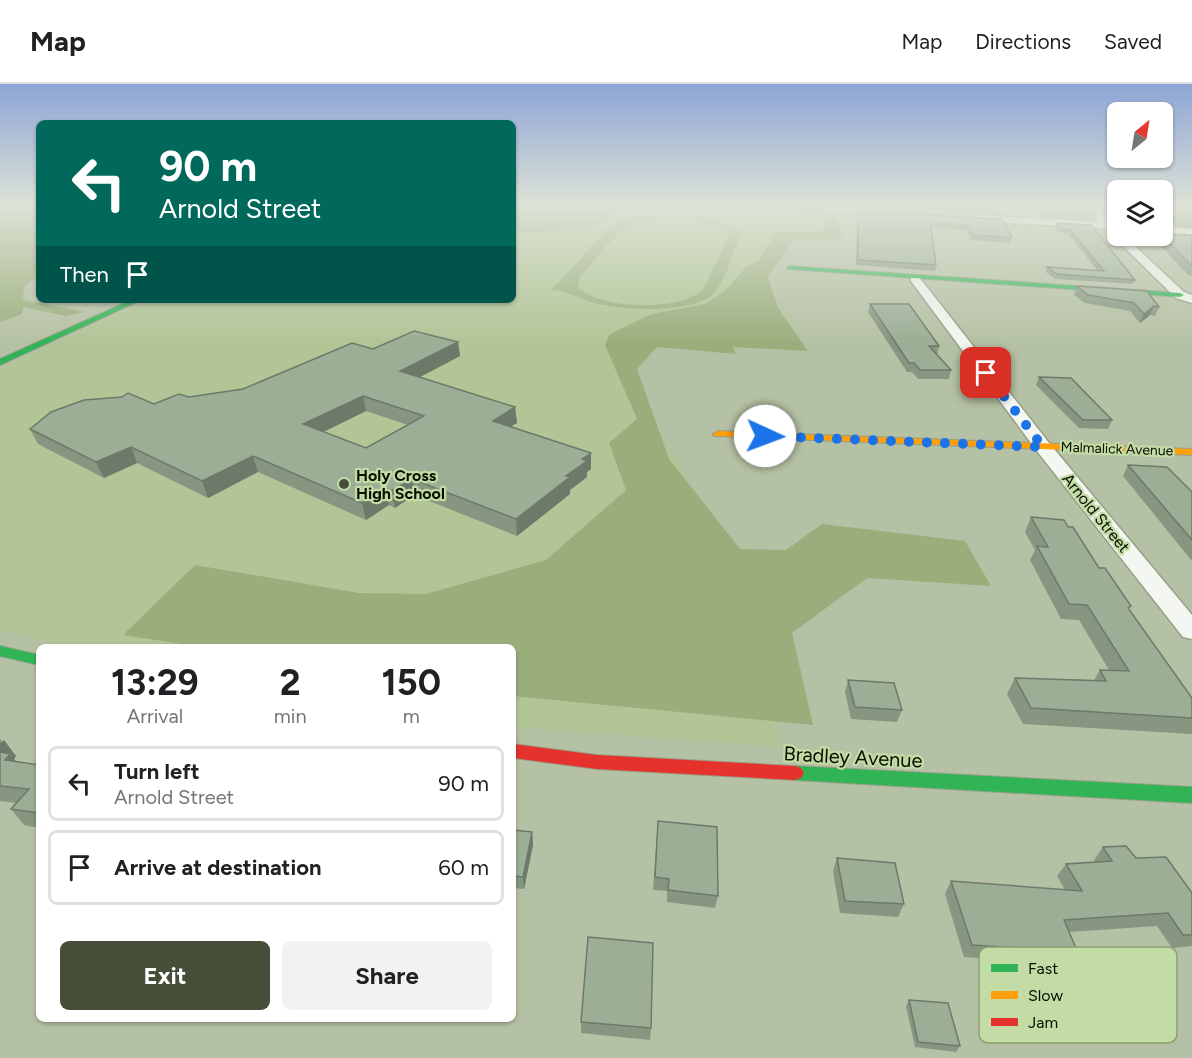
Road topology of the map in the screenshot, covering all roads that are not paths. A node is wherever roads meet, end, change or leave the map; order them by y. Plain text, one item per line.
1 (1140, 252) edge
2 (789, 268) dead end
3 (915, 279) junction
4 (1186, 297) edge
5 (130, 303) edge
6 (0, 362) edge
7 (718, 434) dead end
8 (1043, 447) junction
9 (1192, 452) edge
10 (1192, 631) edge
11 (0, 651) edge
12 (36, 659) edge
13 (516, 751) edge
14 (1192, 795) edge

1 - 4 street
2 - 3 street
3 - 4 street
3 - 8 street, Arnold Street
5 - 6 street
7 - 8 street, Malmalick Avenue
8 - 9 street, Malmalick Avenue
8 - 10 street, Arnold Street
11 - 12 street
13 - 14 street, Bradley Avenue

